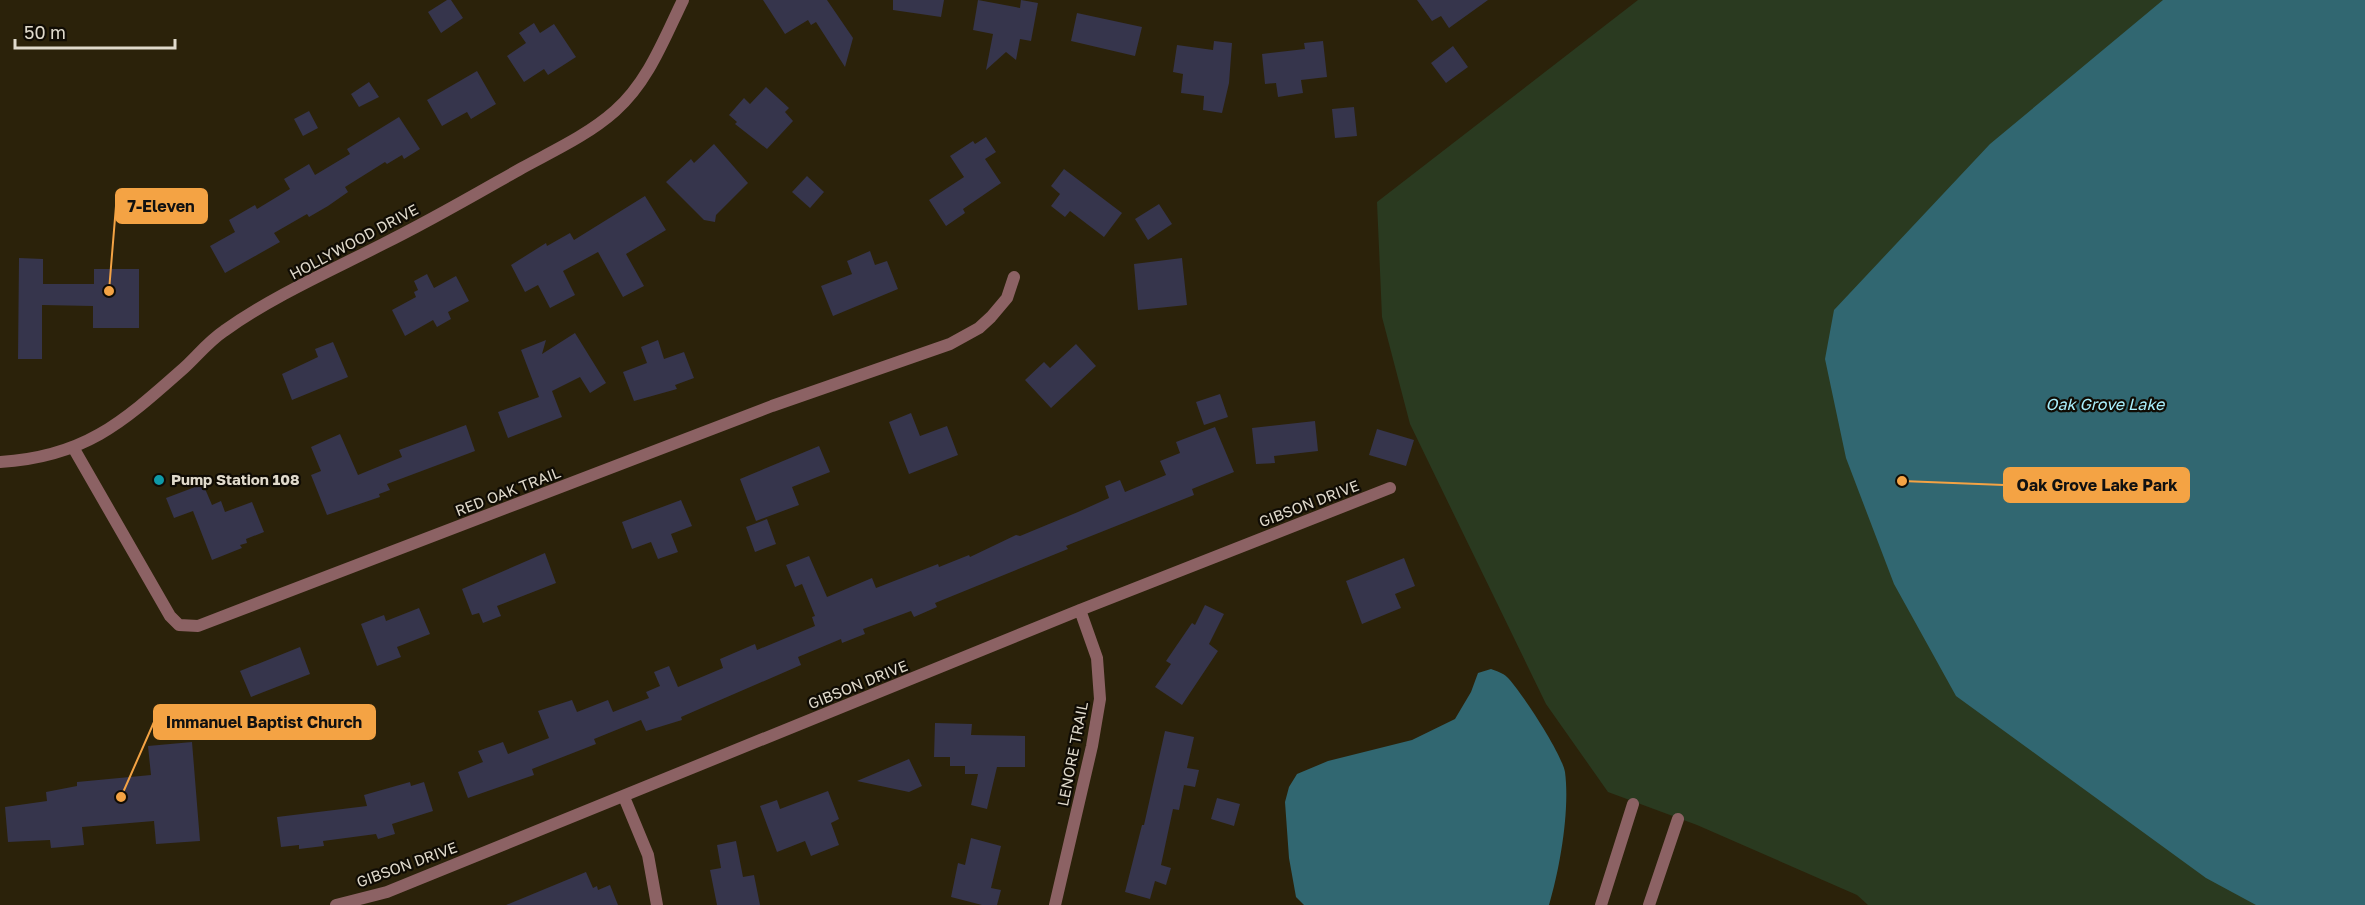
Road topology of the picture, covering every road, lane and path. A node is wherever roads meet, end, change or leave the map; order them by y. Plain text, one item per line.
1 (683, 0) edge
2 (1014, 277) dead end
3 (74, 449) junction
4 (0, 462) edge
5 (1390, 488) dead end
6 (1080, 610) junction
7 (624, 797) junction
8 (1633, 804) dead end
9 (1678, 819) dead end
10 (336, 905) edge
11 (657, 905) edge
12 (1055, 905) edge
13 (1601, 905) edge
14 (1649, 905) edge

1 - 3 street, HOLLYWOOD DRIVE
2 - 3 street, RED OAK TRAIL
3 - 4 street, HOLLYWOOD DRIVE
5 - 6 street, GIBSON DRIVE
6 - 7 street, GIBSON DRIVE
6 - 12 street, LENORE TRAIL
7 - 10 street, GIBSON DRIVE
7 - 11 street
8 - 13 street
9 - 14 street

